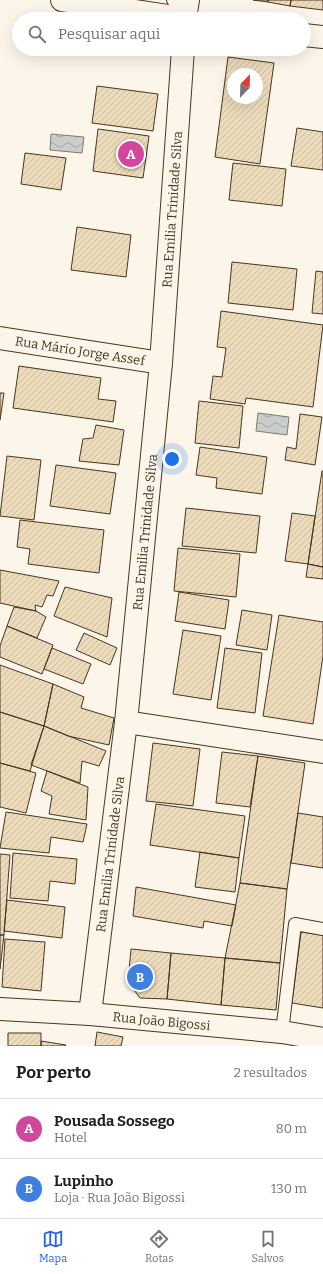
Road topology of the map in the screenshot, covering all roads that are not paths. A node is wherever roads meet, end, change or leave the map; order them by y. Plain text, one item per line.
1 (62, 0) edge
2 (173, 0) edge
3 (188, 0) edge
4 (140, 12) edge
5 (181, 12) edge
6 (186, 12) edge
7 (311, 36) edge
8 (323, 37) edge
9 (183, 56) edge
10 (0, 338) edge
11 (161, 363) junction
12 (126, 722) junction
13 (323, 752) edge
14 (323, 928) edge
15 (0, 1009) edge
16 (90, 1014) junction
17 (282, 1032) junction
18 (323, 1039) edge

1 - 4 street
2 - 5 lane
3 - 6 street
7 - 8 street
9 - 11 street, Rua Emilia Trinidade Silva
10 - 11 street, Rua Mário Jorge Assef
11 - 12 street, Rua Emilia Trinidade Silva
12 - 13 street
12 - 16 street, Rua Emilia Trinidade Silva
14 - 17 lane
15 - 16 street, Rua João Bigossi
16 - 17 street, Rua João Bigossi
17 - 18 street, Rua João Bigossi

